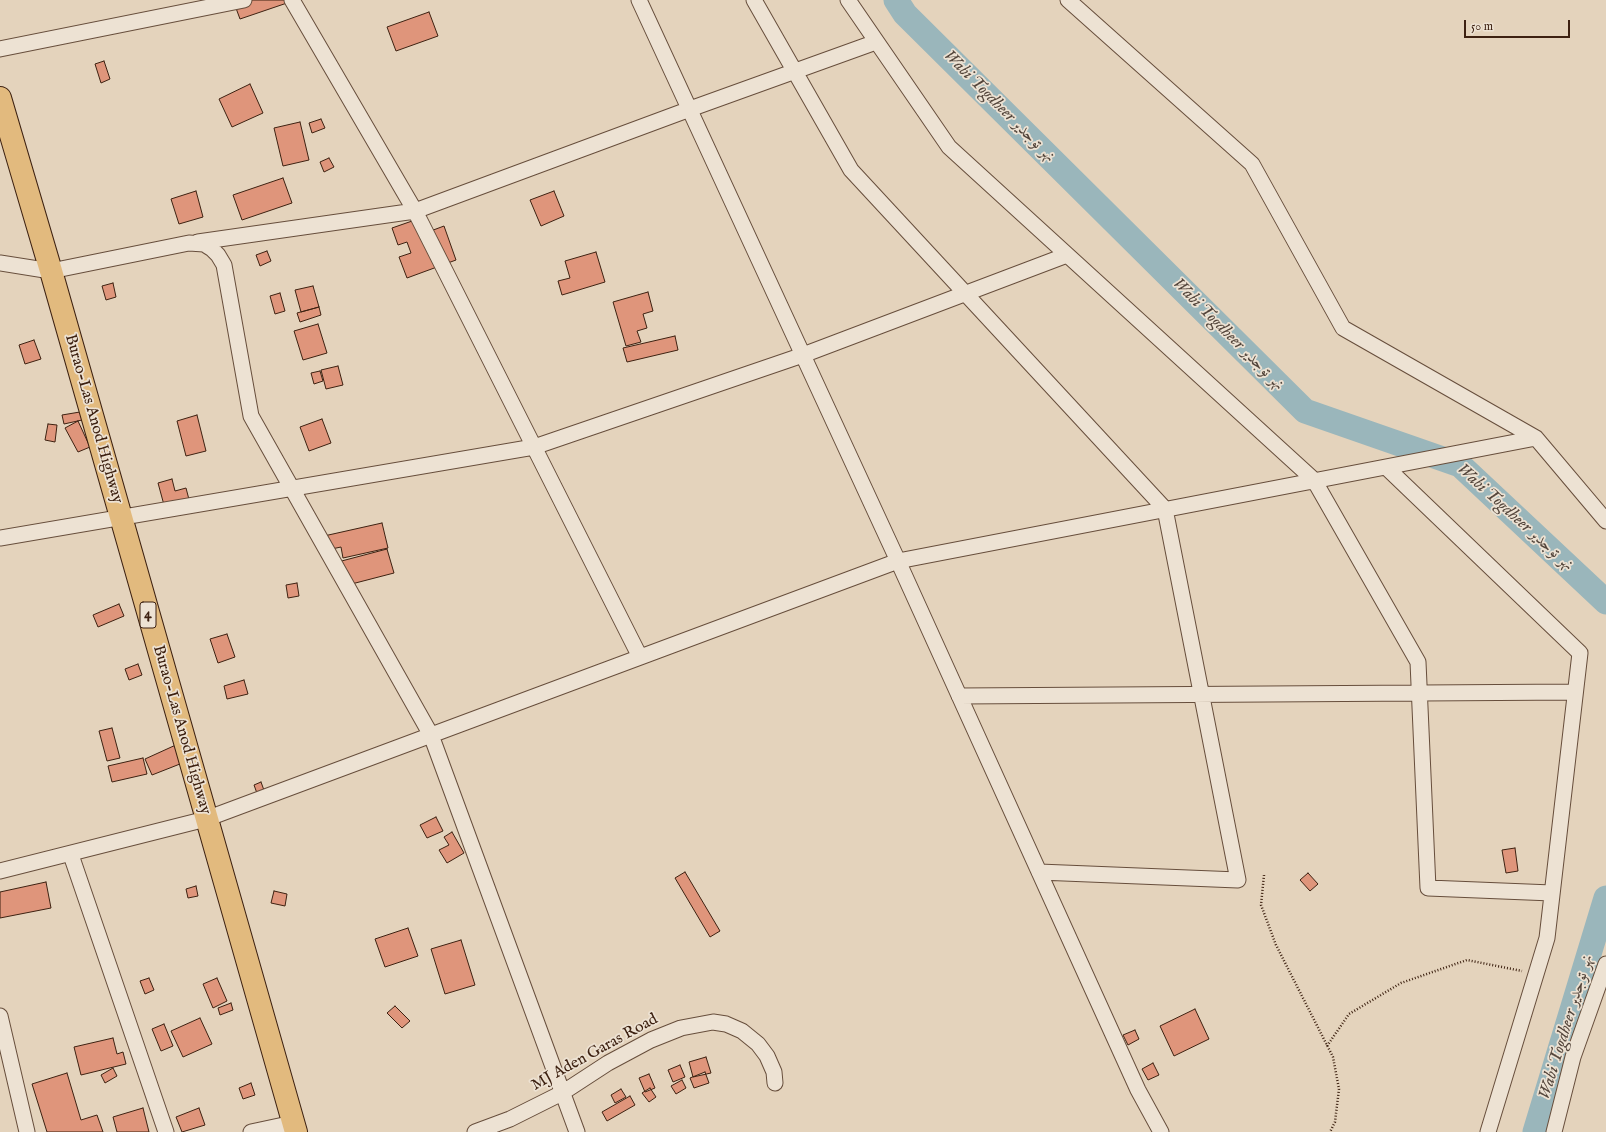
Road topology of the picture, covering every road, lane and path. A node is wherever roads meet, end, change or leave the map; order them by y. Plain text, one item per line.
1 (244, 0) edge
2 (292, 0) edge
3 (639, 0) edge
4 (754, 0) edge
5 (848, 0) edge
6 (1068, 0) edge
7 (876, 42) junction
8 (0, 49) edge
9 (795, 71) junction
10 (0, 98) edge
11 (690, 109) junction
12 (415, 212) junction
13 (189, 243) junction
14 (1067, 255) junction
15 (0, 262) edge
16 (51, 271) junction
17 (966, 293) junction
18 (803, 355) junction
19 (1536, 438) junction
20 (534, 447) junction
21 (1386, 467) junction
22 (1314, 480) junction
23 (292, 488) junction
24 (1165, 509) junction
25 (120, 517) junction
26 (1606, 520) edge
27 (0, 538) edge
28 (898, 560) junction
29 (640, 657) junction
30 (1575, 692) junction
31 (1419, 693) junction
32 (1202, 695) junction
33 (959, 696) junction
34 (431, 735) junction
35 (206, 819) junction
36 (71, 854) junction
37 (0, 872) edge
38 (1039, 872) junction
39 (1264, 876) dead end
40 (1552, 893) junction
41 (1606, 964) edge
42 (1536, 974) junction
43 (0, 1016) edge
44 (1327, 1046) junction
45 (775, 1084) dead end
46 (562, 1093) junction
47 (294, 1127) edge
48 (27, 1132) edge
49 (166, 1132) edge
50 (251, 1132) edge
51 (474, 1132) edge
52 (577, 1132) edge
53 (1161, 1132) edge
54 (1330, 1132) edge
55 (1488, 1132) edge
56 (1554, 1132) edge

1 - 8 street
2 - 12 street
3 - 11 street
4 - 9 street
5 - 7 street
6 - 19 street
7 - 9 street
7 - 14 street
9 - 11 street
9 - 17 street
10 - 16 highway, Burao-Las Anod Highway / 4
11 - 12 street
11 - 18 street
12 - 13 street
12 - 20 street
13 - 16 street
13 - 23 street
14 - 17 street
14 - 22 street
15 - 16 street
16 - 25 highway, Burao-Las Anod Highway / 4
17 - 18 street
17 - 24 street
18 - 20 street
18 - 28 street
19 - 21 street
19 - 26 street
20 - 23 street
20 - 29 street
21 - 22 street
21 - 30 street
22 - 24 street
22 - 31 street
23 - 25 street
23 - 34 street
24 - 28 street
24 - 32 street
25 - 27 street
25 - 35 highway, Burao-Las Anod Highway / 4
28 - 29 street
28 - 33 street
29 - 34 street
30 - 31 street
30 - 40 street
31 - 32 street
31 - 40 street
32 - 33 street
32 - 38 street
33 - 38 street
34 - 35 street
34 - 46 street
35 - 36 street
35 - 47 highway, Burao-Las Anod Highway / 4
36 - 37 street
36 - 49 street
38 - 53 street
39 - 44 path
40 - 42 street
41 - 56 street
42 - 44 path
42 - 55 street
43 - 48 street
44 - 54 path
45 - 46 street, MJ Aden Garas Road
46 - 51 street, MJ Aden Garas Road
46 - 52 street
47 - 50 street

